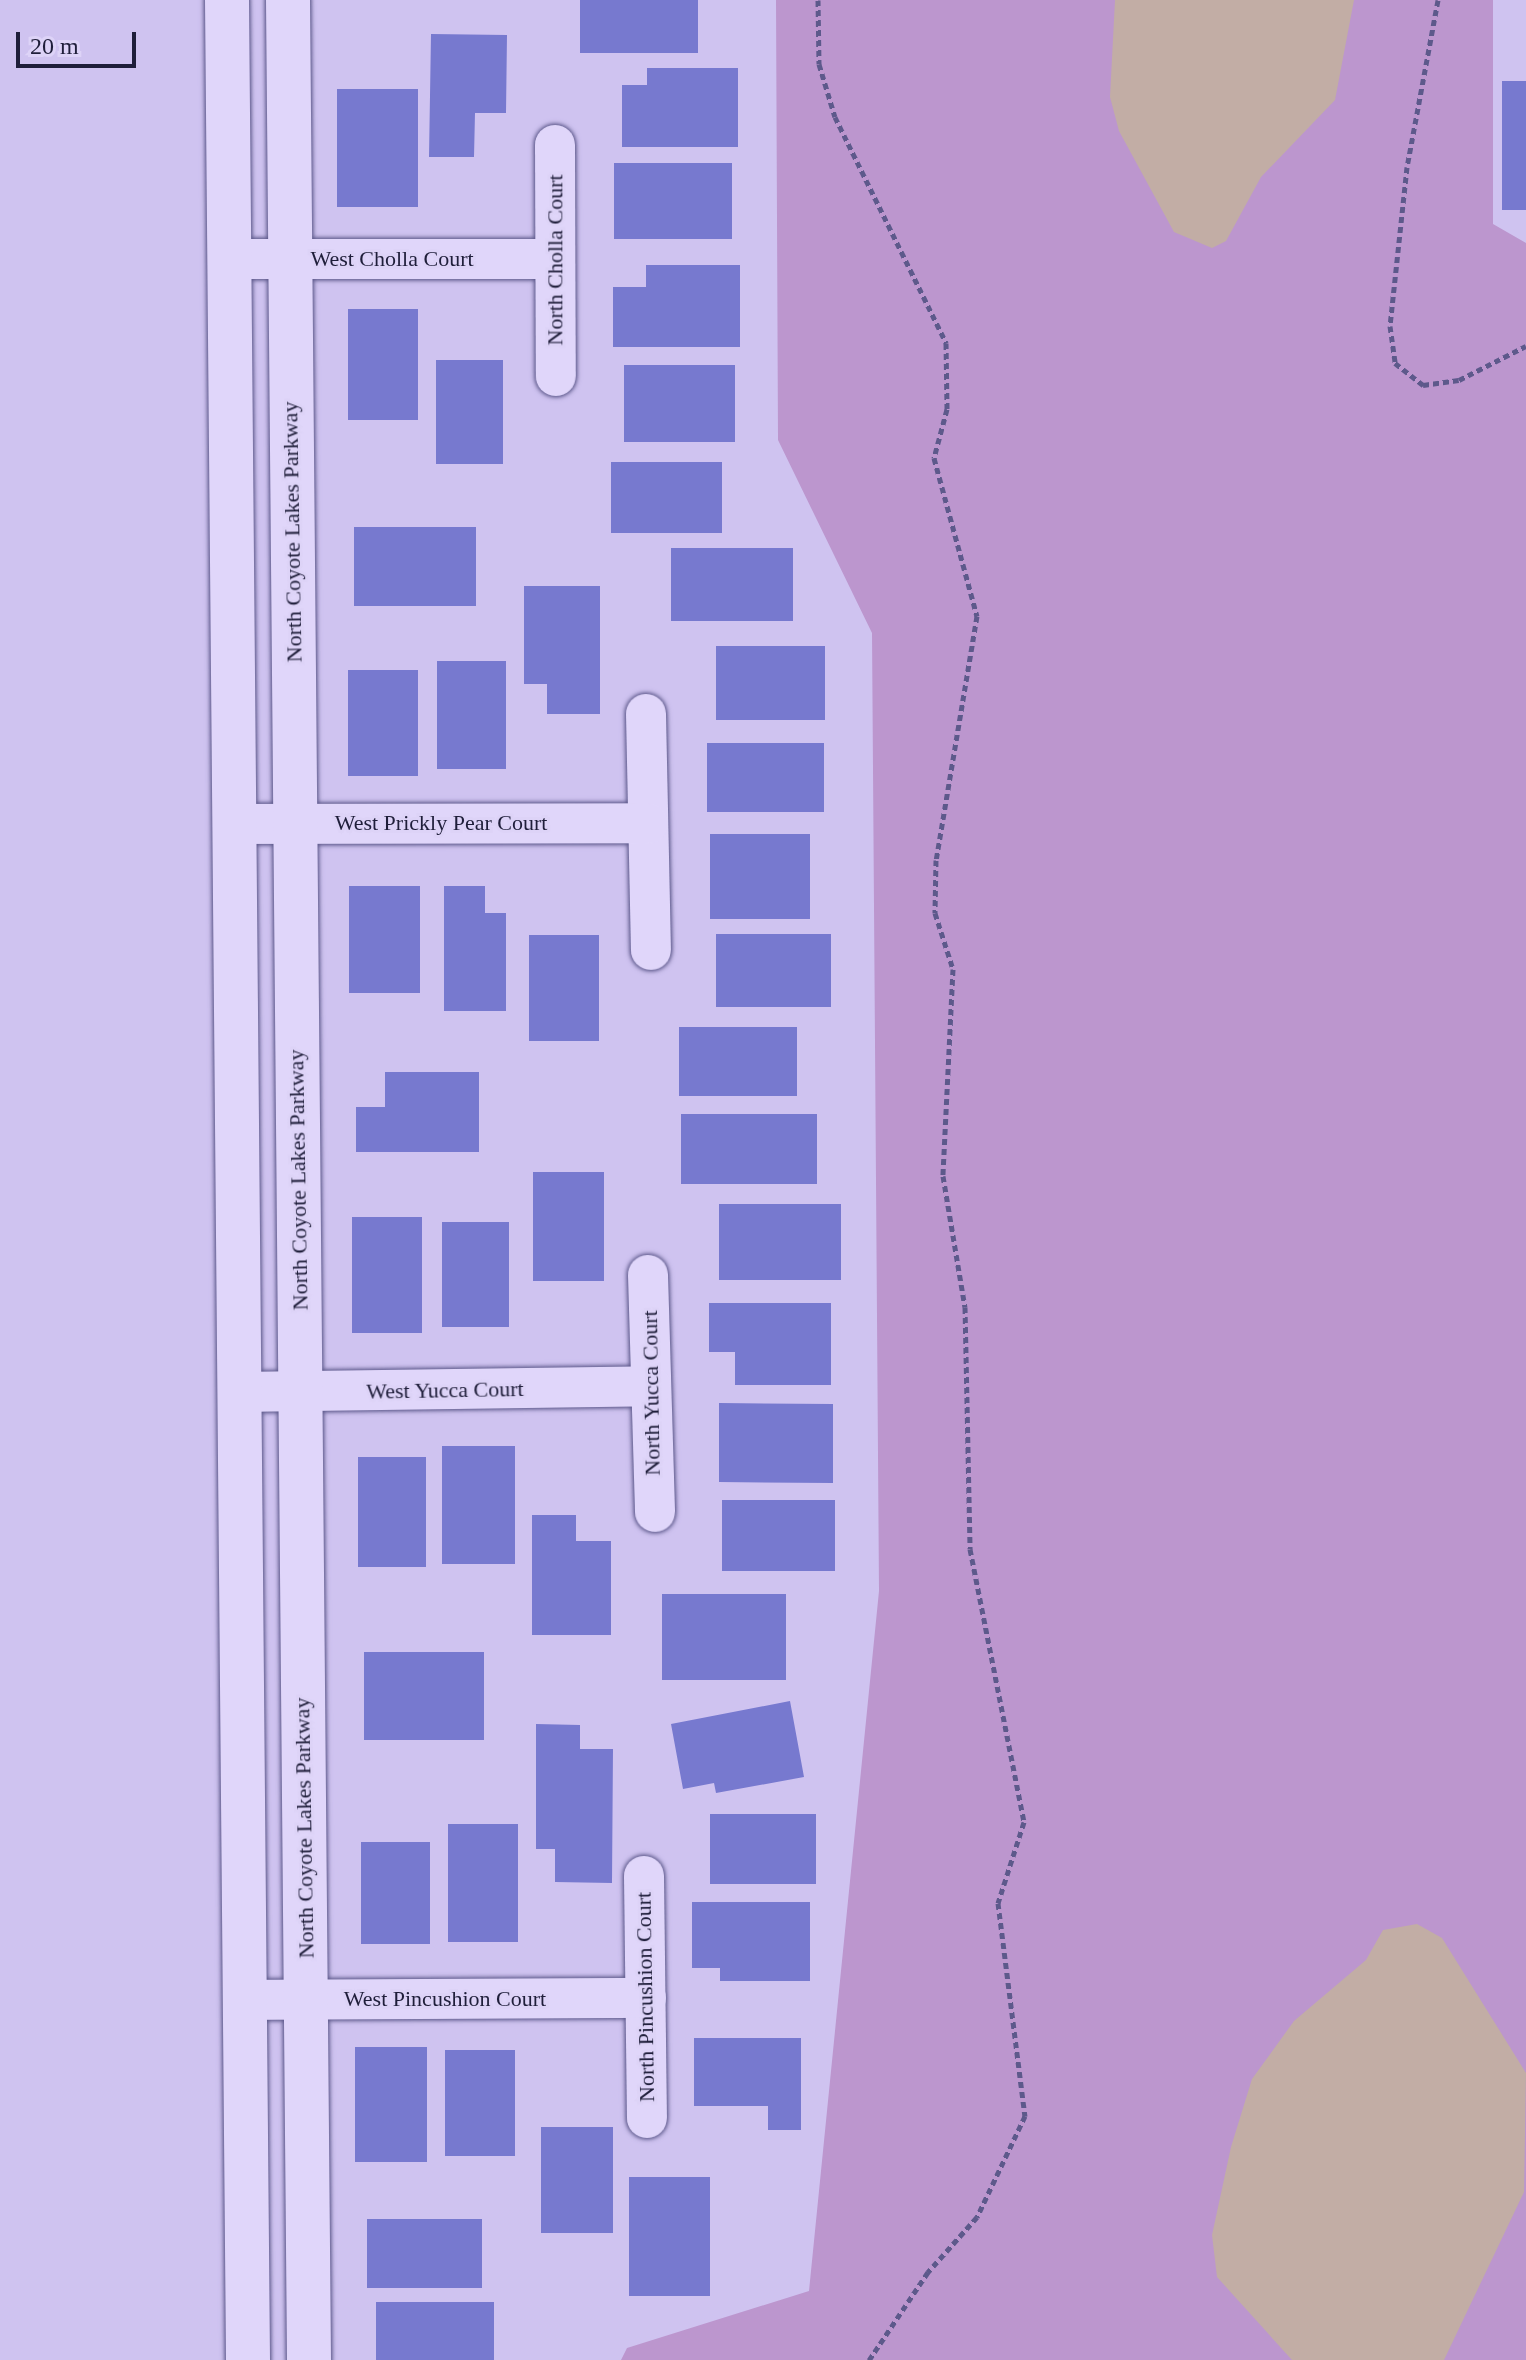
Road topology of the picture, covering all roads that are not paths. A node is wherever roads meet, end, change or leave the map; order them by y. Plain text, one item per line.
1 (227, 0) edge
2 (288, 0) edge
3 (555, 145) dead end
4 (229, 259) junction
5 (290, 259) junction
6 (555, 259) junction
7 (556, 376) dead end
8 (646, 714) dead end
9 (648, 823) junction
10 (234, 824) junction
11 (295, 824) junction
12 (651, 950) dead end
13 (648, 1275) dead end
14 (651, 1386) junction
15 (239, 1392) junction
16 (300, 1392) junction
17 (655, 1512) dead end
18 (644, 1876) dead end
19 (646, 1998) junction
20 (245, 2000) junction
21 (306, 2000) junction
22 (647, 2118) dead end
23 (248, 2360) edge
24 (309, 2360) edge

1 - 4 street
2 - 5 street, North Coyote Lakes Parkway
3 - 6 street, North Cholla Court
4 - 5 street, West Cholla Court
4 - 10 street
5 - 6 street, West Cholla Court
5 - 11 street, North Coyote Lakes Parkway
6 - 7 street, North Cholla Court
8 - 9 street
9 - 11 street, West Prickly Pear Court
9 - 12 street
10 - 11 street, West Prickly Pear Court
10 - 15 street
11 - 16 street, North Coyote Lakes Parkway
13 - 14 street, North Yucca Court
14 - 16 street, West Yucca Court
14 - 17 street, North Yucca Court
15 - 16 street, West Yucca Court
15 - 20 street
16 - 21 street, North Coyote Lakes Parkway
18 - 19 street, North Pincushion Court
19 - 21 street, West Pincushion Court
19 - 22 street, North Pincushion Court
20 - 21 street, West Pincushion Court
20 - 23 street
21 - 24 street, North Coyote Lakes Parkway

